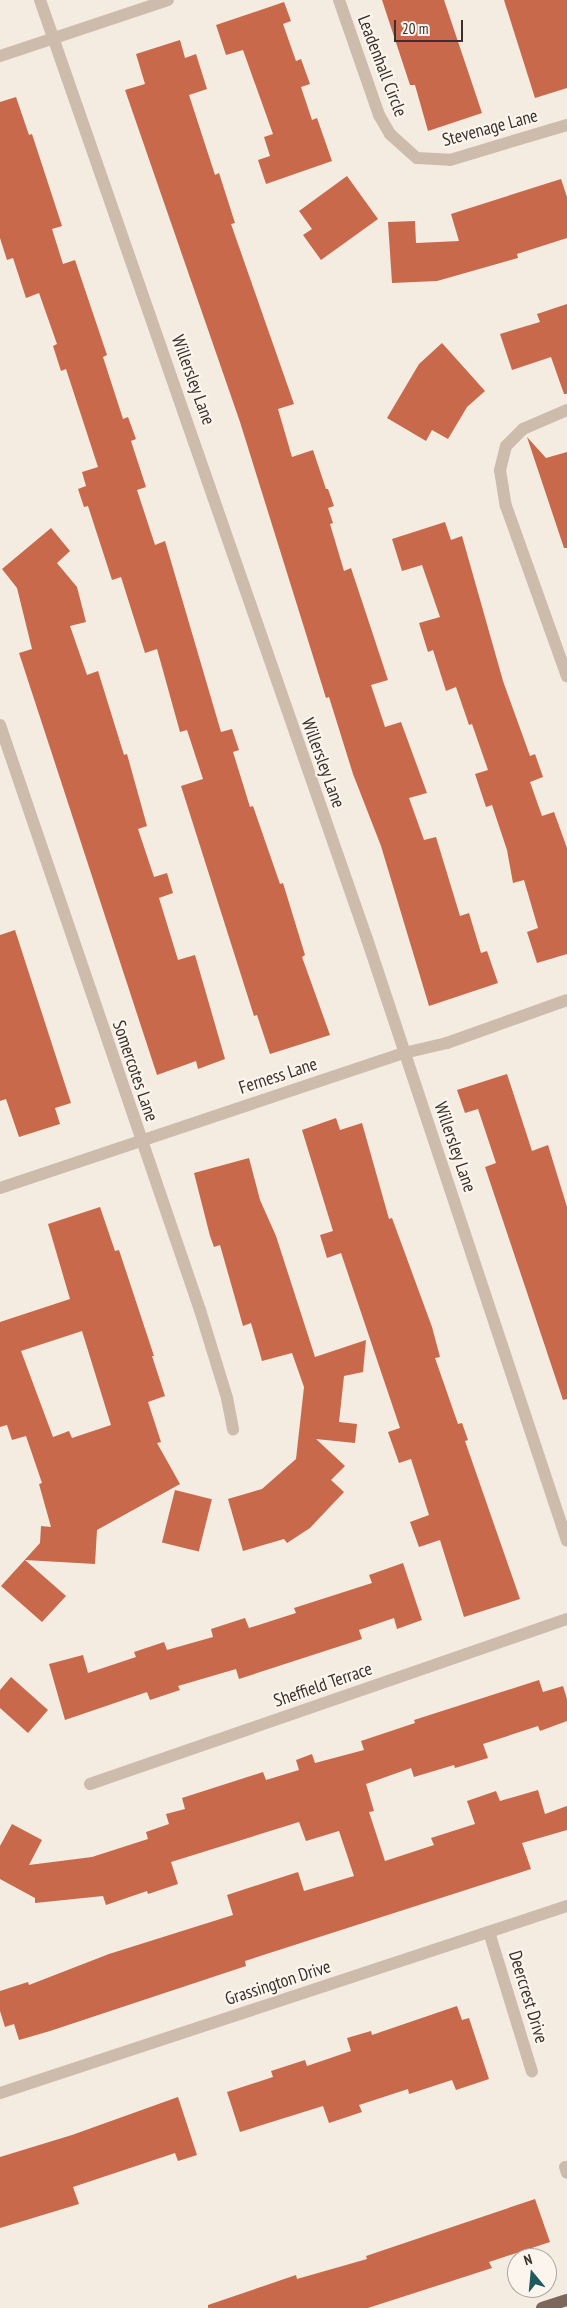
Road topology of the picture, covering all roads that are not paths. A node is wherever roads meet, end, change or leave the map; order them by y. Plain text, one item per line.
1 (40, 0) edge
2 (168, 0) edge
3 (339, 0) edge
4 (54, 40) junction
5 (0, 56) edge
6 (567, 125) edge
7 (398, 141) joint
8 (567, 410) edge
9 (567, 676) edge
10 (0, 725) edge
11 (567, 1000) edge
12 (404, 1053) junction
13 (140, 1140) junction
14 (0, 1188) edge
15 (233, 1429) dead end
16 (567, 1540) edge
17 (567, 1619) edge
18 (90, 1784) dead end
19 (567, 1906) edge
20 (489, 1932) junction
21 (532, 2072) dead end
22 (0, 2093) edge
23 (567, 2300) edge
24 (542, 2308) edge

1 - 4 street, Willersley Lane
2 - 4 street
3 - 7 street, Leadenhall Circle
4 - 5 street
4 - 12 street, Willersley Lane
6 - 7 street, Stevenage Lane
8 - 9 street
10 - 13 street, Somercotes Lane
11 - 12 street, Ferness Lane
12 - 13 street, Ferness Lane
12 - 16 street, Willersley Lane
13 - 14 street, Ferness Lane
13 - 15 street, Somercotes Lane
17 - 18 street, Sheffield Terrace
19 - 20 street, Grassington Drive
20 - 21 street, Deercrest Drive
20 - 22 street, Grassington Drive
23 - 24 main road

